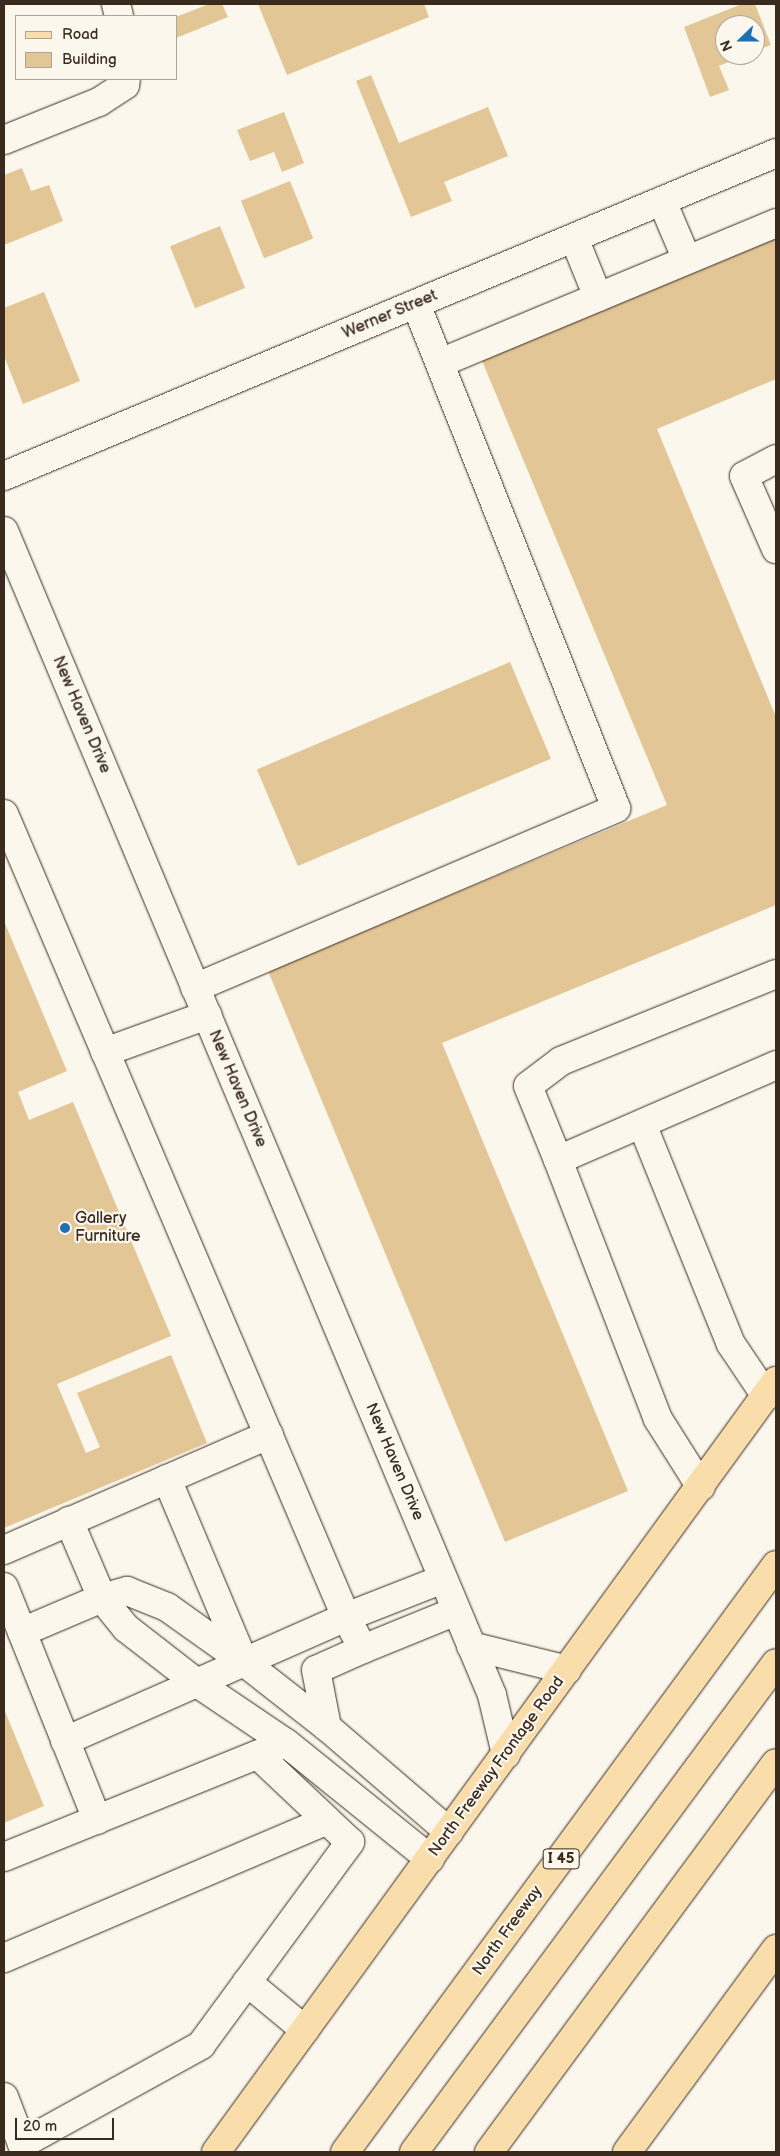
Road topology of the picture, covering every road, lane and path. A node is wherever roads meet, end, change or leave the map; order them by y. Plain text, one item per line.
1 (126, 80) edge
2 (4, 140) edge
3 (776, 153) edge
4 (662, 201) junction
5 (776, 223) edge
6 (574, 238) junction
7 (687, 260) junction
8 (598, 297) junction
9 (416, 304) junction
10 (440, 363) junction
11 (776, 459) edge
12 (4, 476) edge
13 (4, 531) edge
14 (776, 549) edge
15 (4, 814) edge
16 (776, 974) edge
17 (195, 988) junction
18 (207, 1015) junction
19 (105, 1052) junction
20 (776, 1065) edge
21 (642, 1124) junction
22 (558, 1160) junction
23 (771, 1388) edge
24 (269, 1435) junction
25 (167, 1479) junction
26 (701, 1486) junction
27 (69, 1521) junction
28 (4, 1550) edge
29 (776, 1565) edge
30 (443, 1579) junction
31 (4, 1587) edge
32 (102, 1598) junction
33 (456, 1611) junction
34 (346, 1617) junction
35 (22, 1632) junction
36 (471, 1646) junction
37 (363, 1649) junction
38 (244, 1662) junction
39 (776, 1663) edge
40 (567, 1670) junction
41 (197, 1683) junction
42 (327, 1727) junction
43 (65, 1741) junction
44 (286, 1743) junction
45 (258, 1754) junction
46 (506, 1754) junction
47 (776, 1763) edge
48 (97, 1820) junction
49 (327, 1820) junction
50 (449, 1832) junction
51 (4, 1857) edge
52 (430, 1859) junction
53 (776, 1949) edge
54 (4, 1958) edge
55 (247, 1982) junction
56 (305, 2030) junction
57 (4, 2097) edge
58 (216, 2152) edge
59 (346, 2152) edge
60 (414, 2152) edge
61 (490, 2152) edge
62 (627, 2152) edge

1 - 2 street
3 - 4 street, Werner Street
4 - 6 street, Werner Street
4 - 7 street
5 - 7 street
6 - 8 street
6 - 9 street, Werner Street
7 - 8 street
8 - 10 street
9 - 10 street
9 - 12 street, Werner Street
10 - 17 street
11 - 14 street
13 - 17 street, New Haven Drive
15 - 19 street
16 - 22 street
17 - 18 street, New Haven Drive
18 - 19 street
18 - 30 street, New Haven Drive
19 - 24 street
20 - 21 street
21 - 22 street
21 - 23 street
22 - 26 street
23 - 26 main road, North Freeway Frontage Road
24 - 25 street
24 - 34 street
25 - 27 street
25 - 38 street
26 - 40 main road, North Freeway Frontage Road
27 - 28 street
27 - 32 street
29 - 59 main road, North Freeway / I 45
30 - 33 street, New Haven Drive
30 - 34 street
31 - 35 street
32 - 35 street
32 - 38 street
32 - 41 street
33 - 36 street, New Haven Drive
33 - 37 street
34 - 37 street
34 - 38 street
35 - 43 street
36 - 40 street
36 - 46 street, New Haven Drive
37 - 42 street
38 - 41 street
38 - 42 street
39 - 60 main road
40 - 46 main road, North Freeway Frontage Road
41 - 43 street
41 - 44 street
42 - 44 street
42 - 50 street
43 - 48 street
44 - 45 street
44 - 52 street
45 - 48 street
45 - 49 street
46 - 50 main road, North Freeway Frontage Road
47 - 61 main road
48 - 51 street
49 - 54 street
49 - 55 street
50 - 52 main road, North Freeway Frontage Road
52 - 56 main road, North Freeway Frontage Road
53 - 62 main road
55 - 56 street
55 - 57 street
56 - 58 main road, North Freeway Frontage Road

